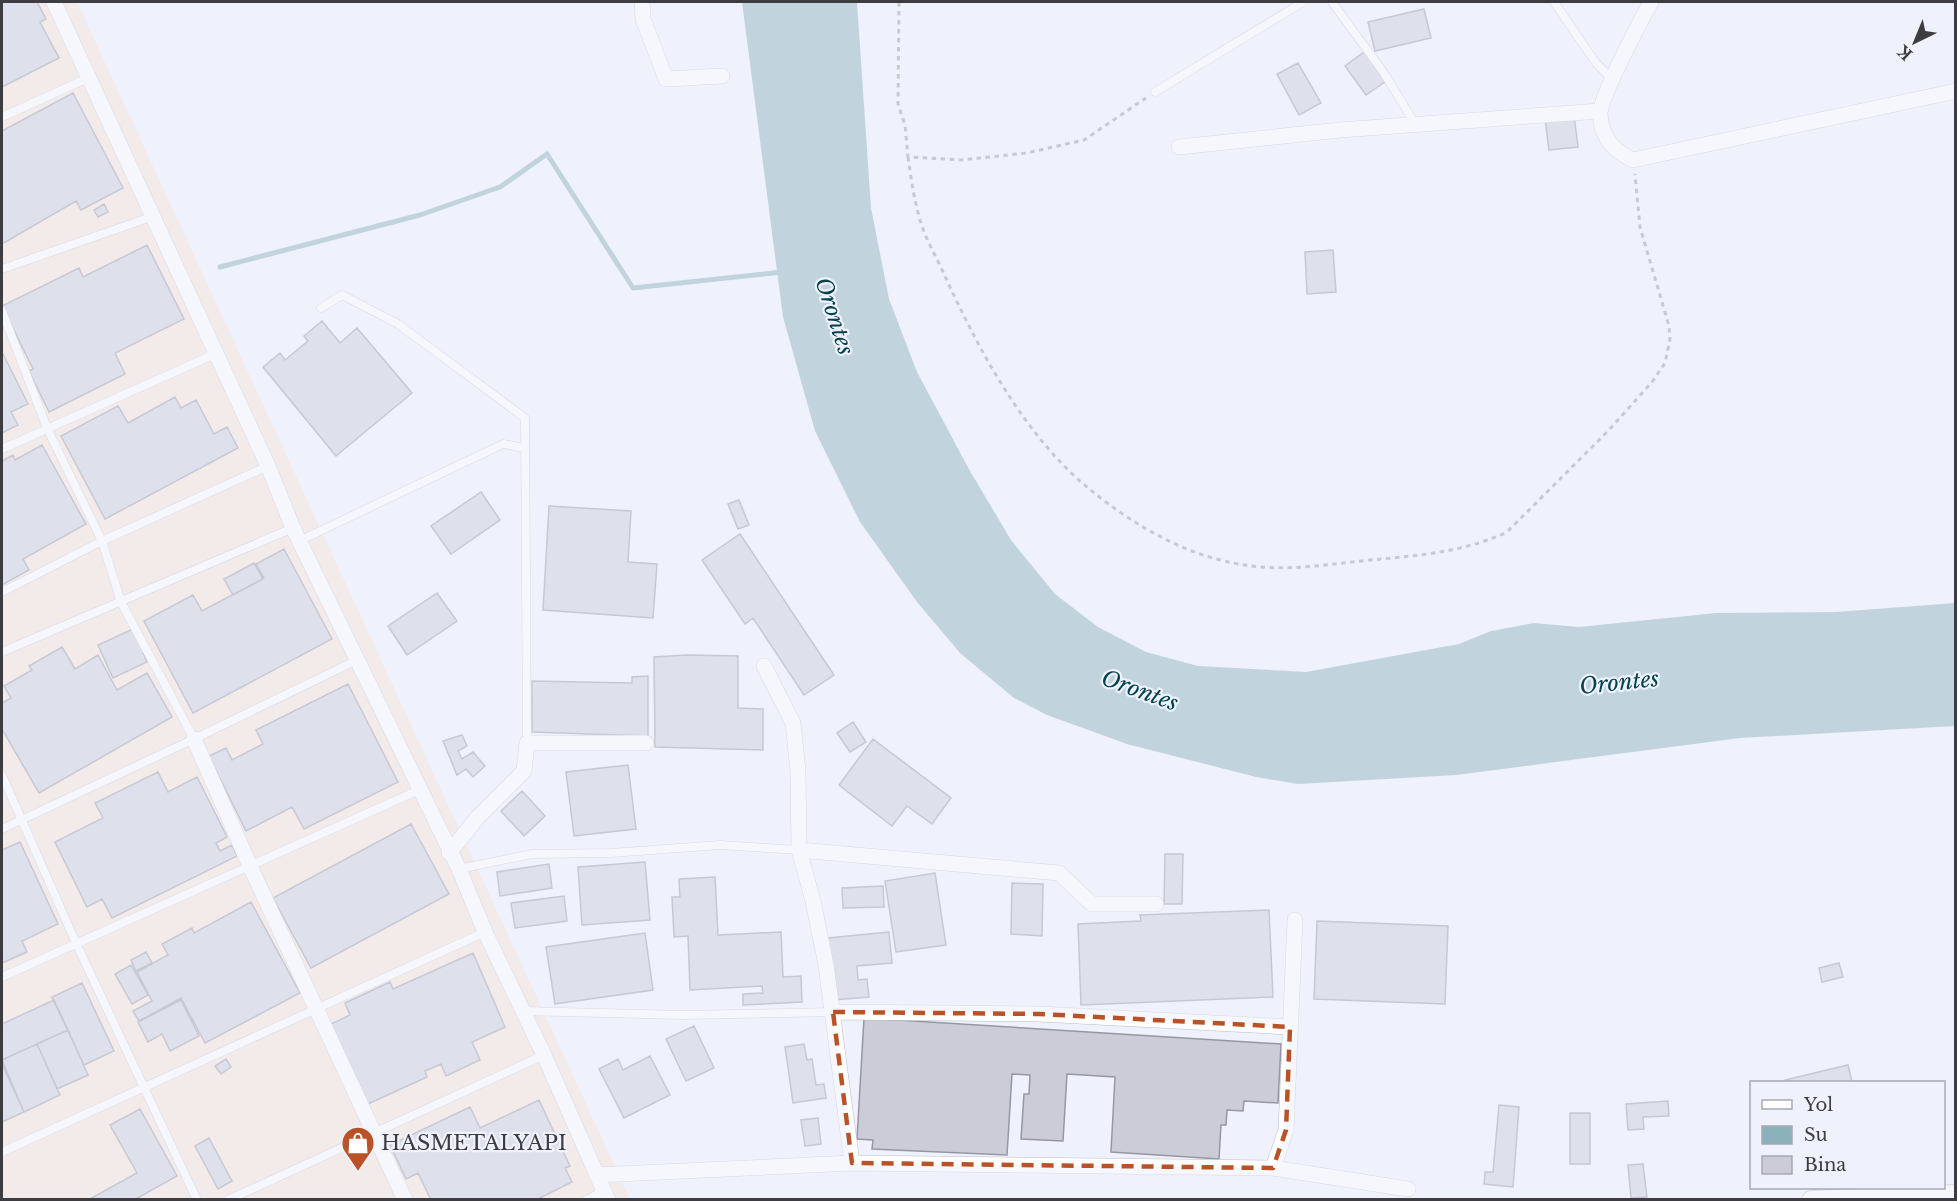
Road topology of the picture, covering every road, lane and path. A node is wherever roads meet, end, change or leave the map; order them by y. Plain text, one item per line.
1 (54, 2) edge
2 (642, 2) edge
3 (899, 2) edge
4 (1303, 2) edge
5 (1332, 2) edge
6 (1554, 2) edge
7 (1651, 2) edge
8 (722, 75) dead end
9 (88, 78) junction
10 (1613, 80) junction
11 (1956, 91) edge
12 (1155, 92) joint
13 (1600, 111) junction
14 (2, 117) edge
15 (1415, 124) junction
16 (1179, 147) dead end
17 (908, 157) junction
18 (1633, 160) junction
19 (151, 217) junction
20 (2, 270) edge
21 (321, 308) dead end
22 (2, 311) edge
23 (215, 354) junction
24 (47, 428) junction
25 (525, 447) junction
26 (2, 449) edge
27 (268, 466) junction
28 (296, 534) junction
29 (102, 541) junction
30 (2, 592) edge
31 (121, 602) junction
32 (2, 652) edge
33 (357, 660) junction
34 (764, 666) dead end
35 (194, 739) junction
36 (527, 743) junction
37 (646, 743) dead end
38 (2, 775) edge
39 (419, 790) junction
40 (22, 820) junction
41 (2, 829) edge
42 (799, 850) junction
43 (449, 853) junction
44 (250, 866) junction
45 (459, 869) junction
46 (1156, 904) dead end
47 (1295, 920) dead end
48 (485, 932) junction
49 (76, 943) junction
50 (2, 977) edge
51 (315, 1008) junction
52 (522, 1011) junction
53 (833, 1012) junction
54 (1290, 1027) junction
55 (544, 1055) junction
56 (144, 1087) junction
57 (374, 1132) junction
58 (2, 1152) edge
59 (852, 1163) junction
60 (1273, 1168) junction
61 (597, 1175) junction
62 (1408, 1189) dead end
63 (1956, 1194) edge
64 (606, 1195) edge
65 (197, 1200) edge
66 (228, 1200) edge
67 (405, 1200) edge
68 (586, 1200) edge
69 (1811, 1200) edge

1 - 9 street
2 - 8 street
3 - 17 path
4 - 12 lane
5 - 15 lane
6 - 10 lane
7 - 10 street
9 - 14 lane
9 - 19 street
10 - 13 street
11 - 18 street
12 - 17 path
13 - 15 street
13 - 18 street
15 - 16 street
17 - 18 path
19 - 20 lane
19 - 23 street
21 - 25 lane
22 - 24 lane
23 - 24 lane
23 - 27 street
24 - 26 lane
24 - 29 lane
25 - 28 lane
25 - 36 lane
27 - 28 street
27 - 29 lane
28 - 31 lane
28 - 33 street
29 - 30 lane
29 - 31 lane
31 - 32 lane
31 - 35 lane
33 - 35 lane
33 - 39 street
34 - 42 street
35 - 40 lane
35 - 44 street
36 - 37 street
36 - 43 street
38 - 40 lane
39 - 43 street
39 - 44 lane
40 - 41 lane
40 - 49 lane
42 - 45 lane
42 - 46 street
42 - 53 street
43 - 45 street
44 - 49 lane
44 - 51 street
45 - 48 street
47 - 54 street
48 - 51 lane
48 - 52 street
49 - 50 lane
49 - 56 lane
51 - 56 lane
51 - 57 street
52 - 53 lane
52 - 55 street
53 - 54 street
53 - 59 street
54 - 60 street
55 - 57 lane
55 - 61 street
56 - 58 lane
56 - 65 lane
57 - 66 lane
57 - 67 street
59 - 60 street
59 - 61 street
60 - 62 street
61 - 64 street
63 - 69 street
64 - 68 lane

